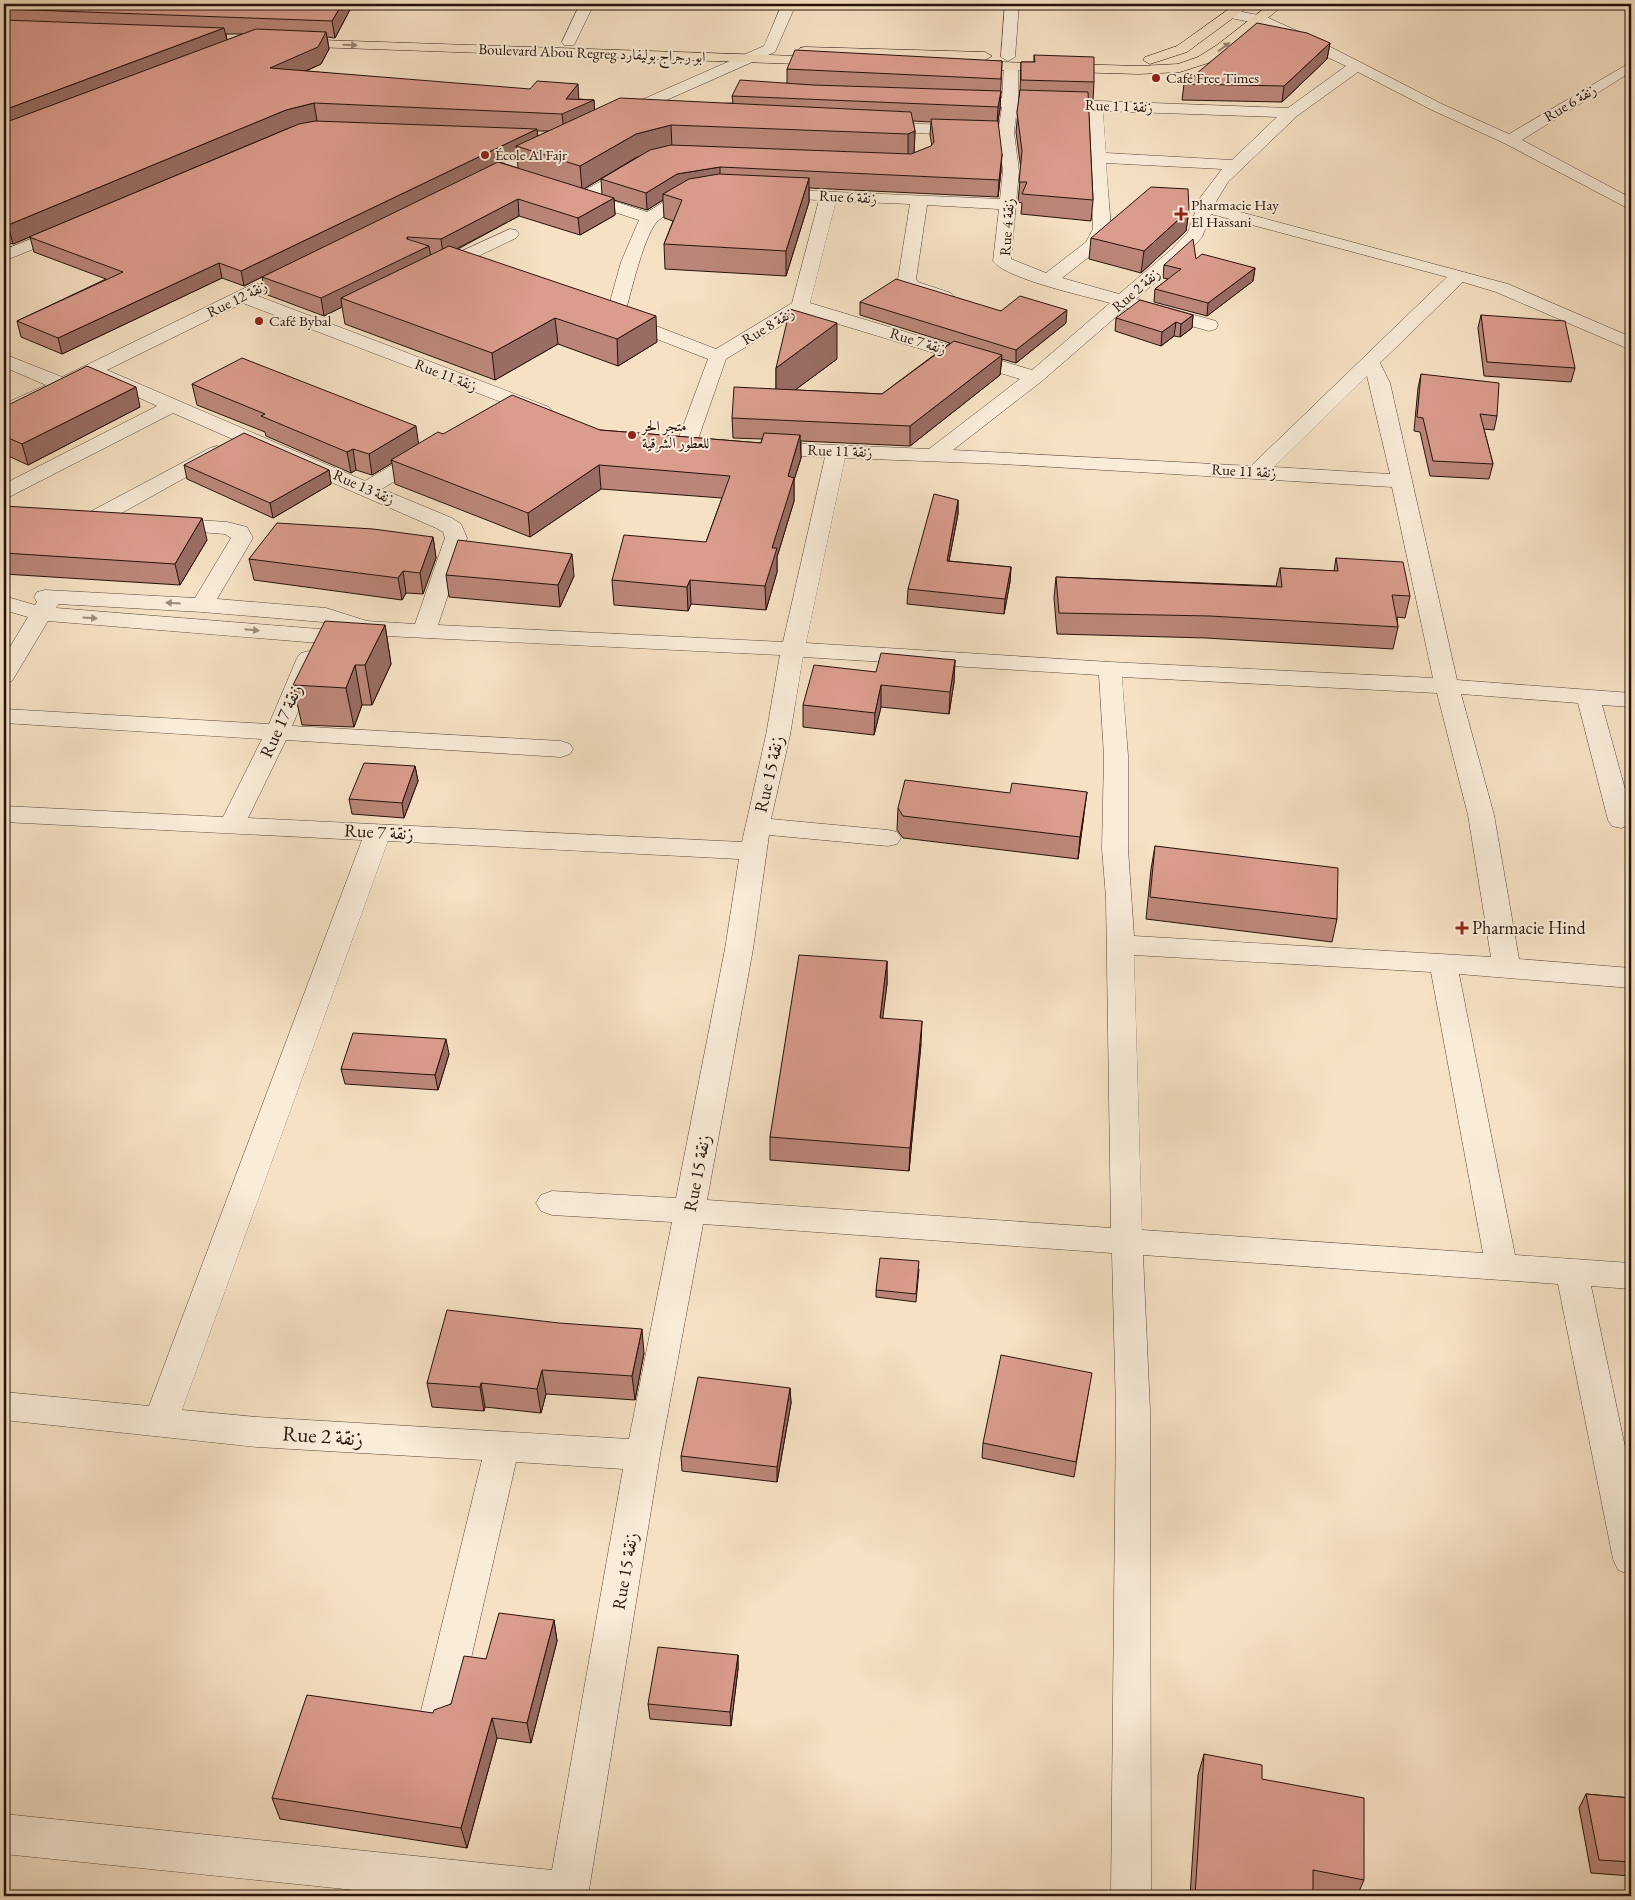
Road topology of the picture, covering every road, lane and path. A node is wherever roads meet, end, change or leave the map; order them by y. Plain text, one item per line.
1 (588, 4) edge
2 (789, 4) edge
3 (1012, 4) edge
4 (1245, 4) edge
5 (1278, 4) edge
6 (1231, 14) junction
7 (1259, 19) junction
8 (318, 32) junction
9 (568, 42) junction
10 (305, 43) junction
11 (770, 49) junction
12 (745, 59) junction
13 (1009, 62) junction
14 (1358, 65) junction
15 (1631, 66) edge
16 (710, 74) junction
17 (735, 81) dead end
18 (951, 101) edge
19 (1010, 103) junction
20 (1095, 105) junction
21 (1291, 114) junction
22 (620, 115) junction
23 (650, 117) edge
24 (602, 123) edge
25 (859, 126) edge
26 (1006, 132) junction
27 (527, 137) edge
28 (1510, 140) junction
29 (1099, 158) junction
30 (650, 160) edge
31 (1237, 164) junction
32 (498, 171) junction
33 (518, 177) edge
34 (463, 189) edge
35 (566, 191) edge
36 (713, 191) edge
37 (760, 193) edge
38 (829, 196) junction
39 (585, 197) junction
40 (918, 200) junction
41 (1008, 204) junction
42 (1631, 205) edge
43 (1204, 207) junction
44 (648, 218) junction
45 (86, 221) edge
46 (510, 234) dead end
47 (4, 256) edge
48 (455, 259) junction
49 (484, 269) edge
50 (1460, 275) junction
51 (420, 277) edge
52 (278, 279) edge
53 (1048, 280) junction
54 (242, 296) junction
55 (961, 301) edge
56 (1124, 301) junction
57 (800, 306) junction
58 (596, 310) edge
59 (615, 316) junction
60 (340, 318) edge
61 (1209, 325) dead end
62 (322, 327) junction
63 (1631, 344) edge
64 (718, 356) junction
65 (4, 360) edge
66 (1371, 363) junction
67 (91, 371) junction
68 (1035, 377) junction
69 (61, 384) junction
70 (172, 406) junction
71 (4, 411) edge
72 (560, 418) edge
73 (245, 436) junction
74 (686, 444) edge
75 (441, 445) edge
76 (746, 447) edge
77 (836, 451) junction
78 (934, 455) junction
79 (1257, 472) junction
80 (1402, 481) junction
81 (367, 488) junction
82 (4, 492) edge
83 (4, 603) edge
84 (47, 605) junction
85 (202, 605) junction
86 (322, 625) junction
87 (424, 631) junction
88 (793, 649) junction
89 (1110, 669) junction
90 (4, 676) edge
91 (1447, 686) junction
92 (1588, 696) junction
93 (1631, 700) edge
94 (4, 716) edge
95 (278, 731) junction
96 (561, 749) dead end
97 (4, 814) edge
98 (1621, 820) dead end
99 (232, 825) junction
100 (757, 826) junction
101 (378, 832) junction
102 (888, 838) dead end
103 (754, 851) junction
104 (1119, 946) junction
105 (1443, 963) junction
106 (1507, 967) junction
107 (1631, 978) edge
108 (552, 1203) dead end
109 (690, 1210) junction
110 (1127, 1242) junction
111 (1502, 1268) junction
112 (1572, 1273) junction
113 (1631, 1276) edge
114 (6, 1412) edge
115 (160, 1422) junction
116 (502, 1448) junction
117 (643, 1455) junction
118 (1631, 1559) edge
119 (440, 1711) edge
120 (4, 1834) edge
121 (569, 1894) edge
122 (1131, 1896) edge

1 - 9 street
2 - 11 street
3 - 13 street, Rue 4 زنقة
4 - 6 main road
5 - 7 main road, Boulevard Abou Regreg ابو رجراج بوليفارد
6 - 7 street
6 - 13 main road, Boulevard Abou Regreg ابو رجراج بوليفارد
13 -> 7 main road, Boulevard Abou Regreg ابو رجراج بوليفارد
7 - 14 street
8 - 9 main road, Boulevard Abou Regreg ابو رجراج بوليفارد
8 - 10 main road
8 - 10 main road, Boulevard Abou Regreg ابو رجراج بوليفارد
9 - 11 main road, Boulevard Abou Regreg ابو رجراج بوليفارد
10 -> 12 main road, Boulevard Abou Regreg ابو رجراج بوليفارد
11 - 12 street
11 - 13 main road, Boulevard Abou Regreg ابو رجراج بوليفارد
12 - 13 main road, Boulevard Abou Regreg ابو رجراج بوليفارد
12 - 16 street
13 - 19 street, Rue 4 زنقة
14 - 21 street, Rue 2 زنقة
14 - 28 street
15 - 28 street, Rue 6 زنقة
16 - 17 street
16 - 22 street
18 - 19 street, Rue 1 زنقة 1
19 - 20 street, Rue 1 زنقة 1
19 - 26 street, Rue 4 زنقة
20 - 21 street, Rue 1 زنقة 1
20 - 29 street
21 - 31 street, Rue 2 زنقة
22 - 23 street
22 - 24 street
25 - 26 street
26 - 41 street, Rue 4 زنقة
27 - 32 street
28 - 42 street
29 - 31 street
29 - 53 street
30 - 39 street
31 - 43 street, Rue 2 زنقة
32 - 33 street
32 - 34 street
35 - 39 street
36 - 44 street
37 - 38 street, Rue 6 زنقة
38 - 40 street, Rue 6 زنقة
38 - 57 street, Rue 8 زنقة
39 - 44 street
40 - 41 street, Rue 6 زنقة
40 - 55 street
41 - 53 street, Rue 4 زنقة
43 - 50 street
43 - 56 street, Rue 2 زنقة
44 - 59 street
45 - 47 street
46 - 48 street
48 - 49 street
48 - 51 street
50 - 63 street
50 - 66 street
52 - 54 street, Rue 12 زنقة
53 - 56 street, Rue 4 زنقة
54 - 62 street, Rue 11 زنقة
54 - 67 street, Rue 12 زنقة
56 - 61 street, Rue 4 زنقة
56 - 68 street, Rue 2 زنقة
57 - 64 street, Rue 8 زنقة
57 - 68 street, Rue 7 زنقة
58 - 59 street
59 - 64 street
60 - 62 street
62 - 72 street, Rue 11 زنقة
64 - 74 street
65 - 69 street
66 - 79 street
66 - 80 street
67 - 69 street, Rue 12 زنقة
67 - 70 street, Rue 13 زنقة
68 - 78 street, Rue 2 زنقة
69 - 71 street, Rue 12 زنقة
70 - 73 street, Rue 13 زنقة
70 - 82 street
73 - 81 street, Rue 13 زنقة
73 - 85 street
75 - 81 street
76 - 77 street, Rue 11 زنقة
77 - 78 street, Rue 11 زنقة
77 - 88 street, Rue 15 زنقة
78 - 79 street, Rue 11 زنقة
79 - 80 street, Rue 11 زنقة
80 - 91 street
81 - 87 street, Rue 13 زنقة
83 - 84 street
85 -> 84 street
84 -> 86 street
84 - 90 street
85 - 86 street
86 - 87 street
86 - 95 street, Rue 17 زنقة
87 - 88 street
88 - 89 street
88 - 100 street, Rue 15 زنقة
89 - 91 street
89 - 104 street
91 - 92 street
91 - 106 street
92 - 93 street
92 - 98 street
94 - 95 street
95 - 96 street
95 - 99 street, Rue 17 زنقة
97 - 99 street, Rue 7 زنقة
99 - 101 street, Rue 7 زنقة
100 - 102 street
100 - 103 street, Rue 15 زنقة
101 - 103 street, Rue 7 زنقة
101 - 115 street
103 - 109 street, Rue 15 زنقة
104 - 105 street
104 - 110 street
105 - 106 street
105 - 111 street
106 - 107 street
108 - 109 street
109 - 110 street
109 - 117 street, Rue 15 زنقة
110 - 111 street
110 - 122 street
111 - 112 street
112 - 113 street
112 - 118 street
114 - 115 street, Rue 2 زنقة
115 - 116 street, Rue 2 زنقة
116 - 117 street, Rue 2 زنقة
116 - 119 street
117 - 121 street, Rue 15 زنقة
120 - 121 street

